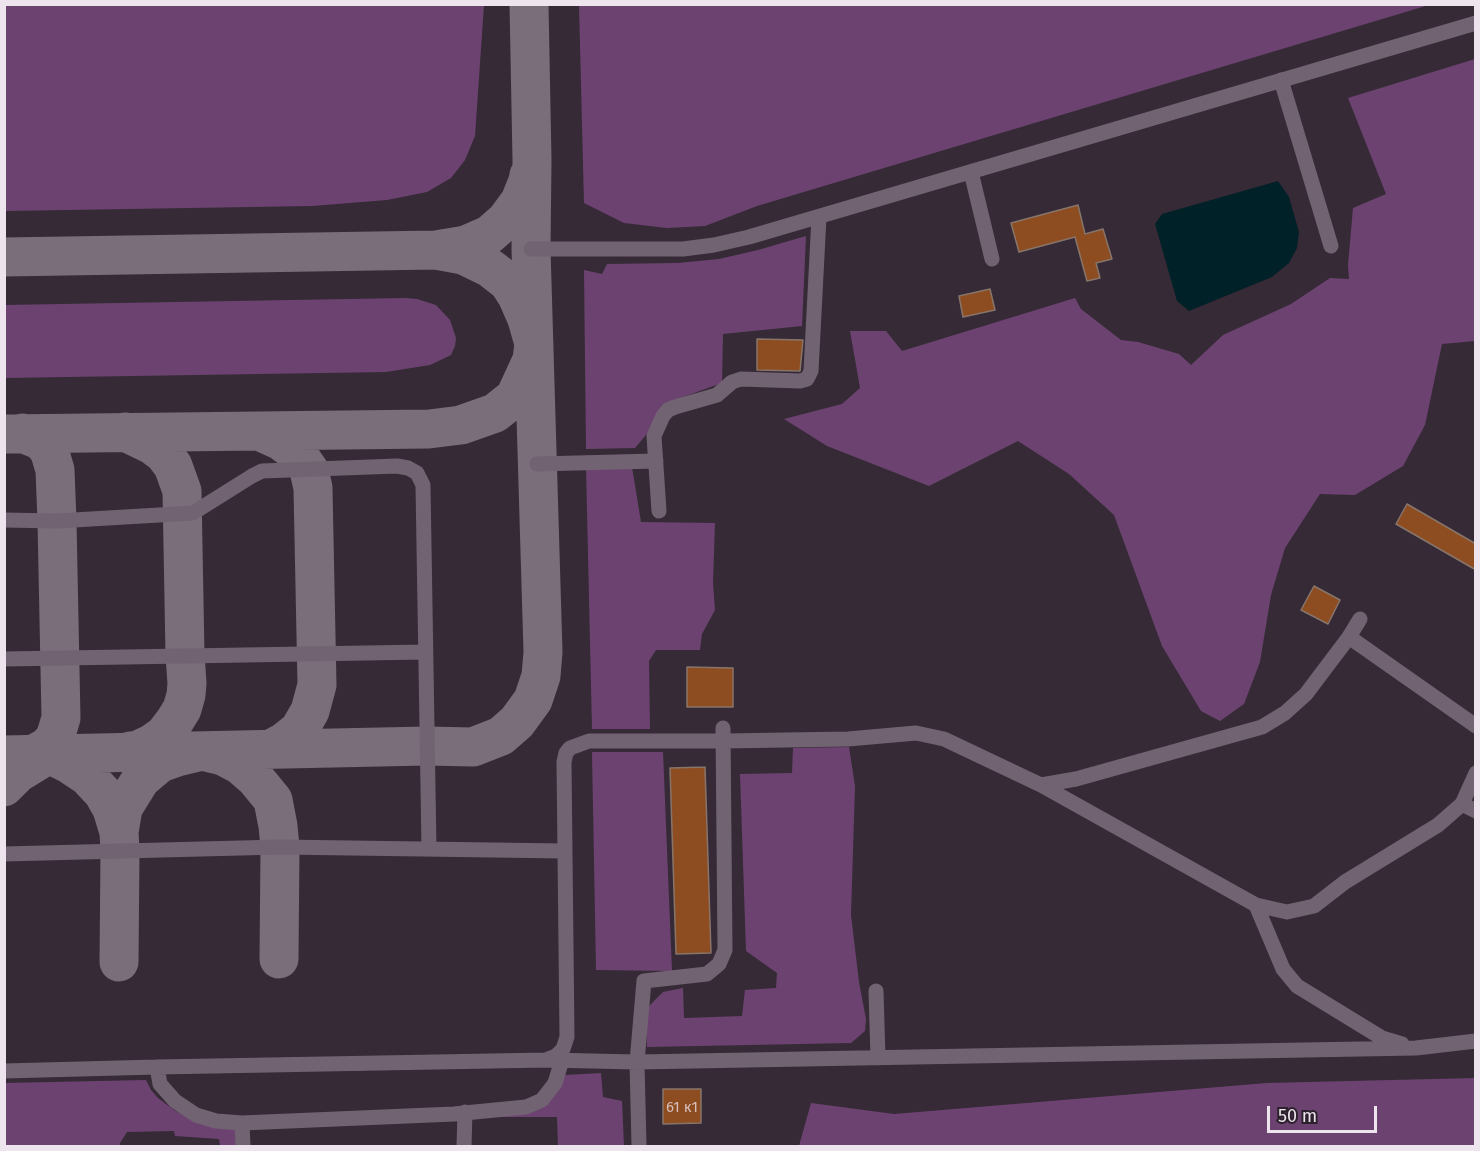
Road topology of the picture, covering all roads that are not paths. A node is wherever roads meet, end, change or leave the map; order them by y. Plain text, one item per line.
1 (1476, 23) edge
2 (1281, 81) junction
3 (971, 172) junction
4 (819, 217) junction
5 (1331, 246) dead end
6 (531, 249) dead end
7 (992, 259) dead end
8 (656, 461) junction
9 (537, 464) dead end
10 (658, 511) dead end
11 (4, 520) edge
12 (1360, 619) dead end
13 (1349, 637) junction
14 (425, 652) junction
15 (4, 659) edge
16 (1476, 726) edge
17 (724, 734) junction
18 (1476, 773) edge
19 (1041, 785) junction
20 (1469, 808) edge
21 (429, 848) junction
22 (564, 850) junction
23 (4, 854) edge
24 (1256, 905) junction
25 (876, 992) dead end
26 (1476, 1041) edge
27 (1416, 1048) junction
28 (878, 1058) junction
29 (554, 1060) junction
30 (637, 1062) junction
31 (157, 1067) junction
32 (4, 1071) edge
33 (465, 1112) junction
34 (242, 1123) junction
35 (243, 1146) edge
36 (465, 1146) edge
37 (639, 1146) edge

1 - 2 street
2 - 3 street
2 - 5 street
3 - 4 street
3 - 7 street
4 - 6 street
4 - 8 street
8 - 9 street
8 - 10 street
11 - 14 street
12 - 13 street
13 - 16 street
13 - 19 street
14 - 15 street
14 - 21 street
17 - 19 street
17 - 22 street
17 - 30 street
18 - 20 street
19 - 24 street
20 - 24 street
21 - 22 street
21 - 23 street
22 - 29 street
24 - 27 street
25 - 28 street
26 - 27 street
27 - 28 street
28 - 30 street
29 - 30 street
29 - 31 street
29 - 33 street
30 - 37 street
31 - 32 street
31 - 34 street
33 - 34 street
33 - 36 street
34 - 35 street

